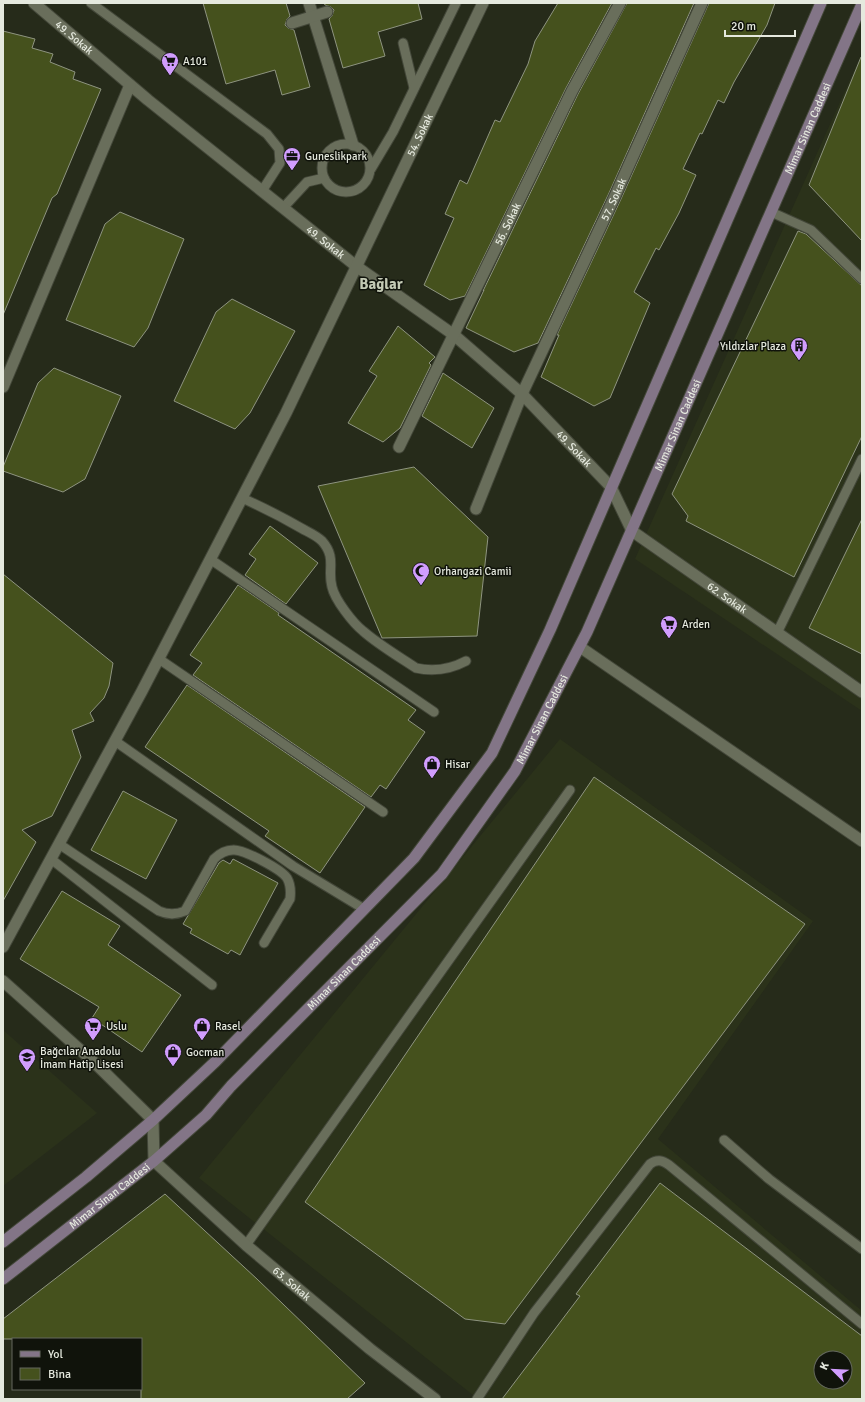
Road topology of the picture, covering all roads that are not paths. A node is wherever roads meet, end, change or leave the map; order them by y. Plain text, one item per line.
1 (34, 3) edge
2 (91, 3) edge
3 (309, 3) edge
4 (456, 3) edge
5 (483, 3) edge
6 (620, 3) edge
7 (702, 3) edge
8 (821, 3) edge
9 (862, 4) edge
10 (327, 12) dead end
11 (313, 16) junction
12 (292, 23) dead end
13 (403, 43) dead end
14 (130, 85) junction
15 (414, 88) junction
16 (354, 145) junction
17 (370, 169) junction
18 (324, 178) junction
19 (262, 191) junction
20 (283, 208) junction
21 (771, 212) junction
22 (356, 266) junction
23 (862, 279) edge
24 (454, 335) junction
25 (4, 384) edge
26 (522, 394) junction
27 (399, 447) dead end
28 (862, 459) edge
29 (611, 487) junction
30 (242, 498) junction
31 (476, 510) dead end
32 (632, 531) junction
33 (210, 559) junction
34 (777, 633) junction
35 (580, 647) junction
36 (159, 659) junction
37 (466, 661) dead end
38 (862, 692) edge
39 (434, 712) dead end
40 (115, 741) junction
41 (570, 790) dead end
42 (383, 812) dead end
43 (862, 841) edge
44 (59, 844) junction
45 (51, 859) junction
46 (364, 909) junction
47 (264, 944) dead end
48 (3, 947) edge
49 (3, 981) edge
50 (212, 985) dead end
51 (153, 1120) junction
52 (724, 1140) dead end
53 (154, 1161) junction
54 (3, 1242) edge
55 (246, 1245) junction
56 (862, 1249) edge
57 (3, 1279) edge
58 (862, 1324) edge
59 (435, 1399) edge
60 (477, 1399) edge

1 - 14 street, 49. Sokak
2 - 19 lane
3 - 11 street
4 - 15 lane
5 - 22 street, 54. Sokak
6 - 24 street, 56. Sokak
7 - 26 street, 57. Sokak
8 - 29 main road
9 - 21 main road, Mimar Sinan Caddesi
10 - 11 street
11 - 12 street
11 - 16 street
13 - 15 lane
14 - 19 street, 49. Sokak
14 - 25 street
15 - 17 lane
16 - 17 lane
16 - 18 lane
17 - 18 lane
18 - 20 lane
19 - 20 street, 49. Sokak
20 - 22 street, 49. Sokak
21 - 23 lane
21 - 32 main road, Mimar Sinan Caddesi
22 - 24 street, 49. Sokak
22 - 30 street, 54. Sokak
24 - 26 street, 49. Sokak
24 - 27 street, 56. Sokak
26 - 29 street, 49. Sokak
26 - 31 street, 57. Sokak
28 - 34 lane
29 - 32 street, 62. Sokak
29 - 46 main road
30 - 33 street, 54. Sokak
30 - 37 lane
32 - 34 street, 62. Sokak
32 - 35 main road, Mimar Sinan Caddesi
33 - 36 street, 54. Sokak
33 - 39 lane
34 - 38 street, 62. Sokak
35 - 43 street
35 - 53 main road, Mimar Sinan Caddesi
36 - 40 street, 54. Sokak
36 - 42 lane
40 - 44 street, 54. Sokak
40 - 46 lane
41 - 55 lane
44 - 45 street, 54. Sokak
44 - 47 lane
45 - 48 street, 54. Sokak
45 - 50 lane
46 - 51 main road
49 - 51 street
51 - 53 street
51 - 54 main road
52 - 56 lane
53 - 55 street, 63. Sokak
53 - 57 main road, Mimar Sinan Caddesi
55 - 59 street, 63. Sokak
58 - 60 lane

